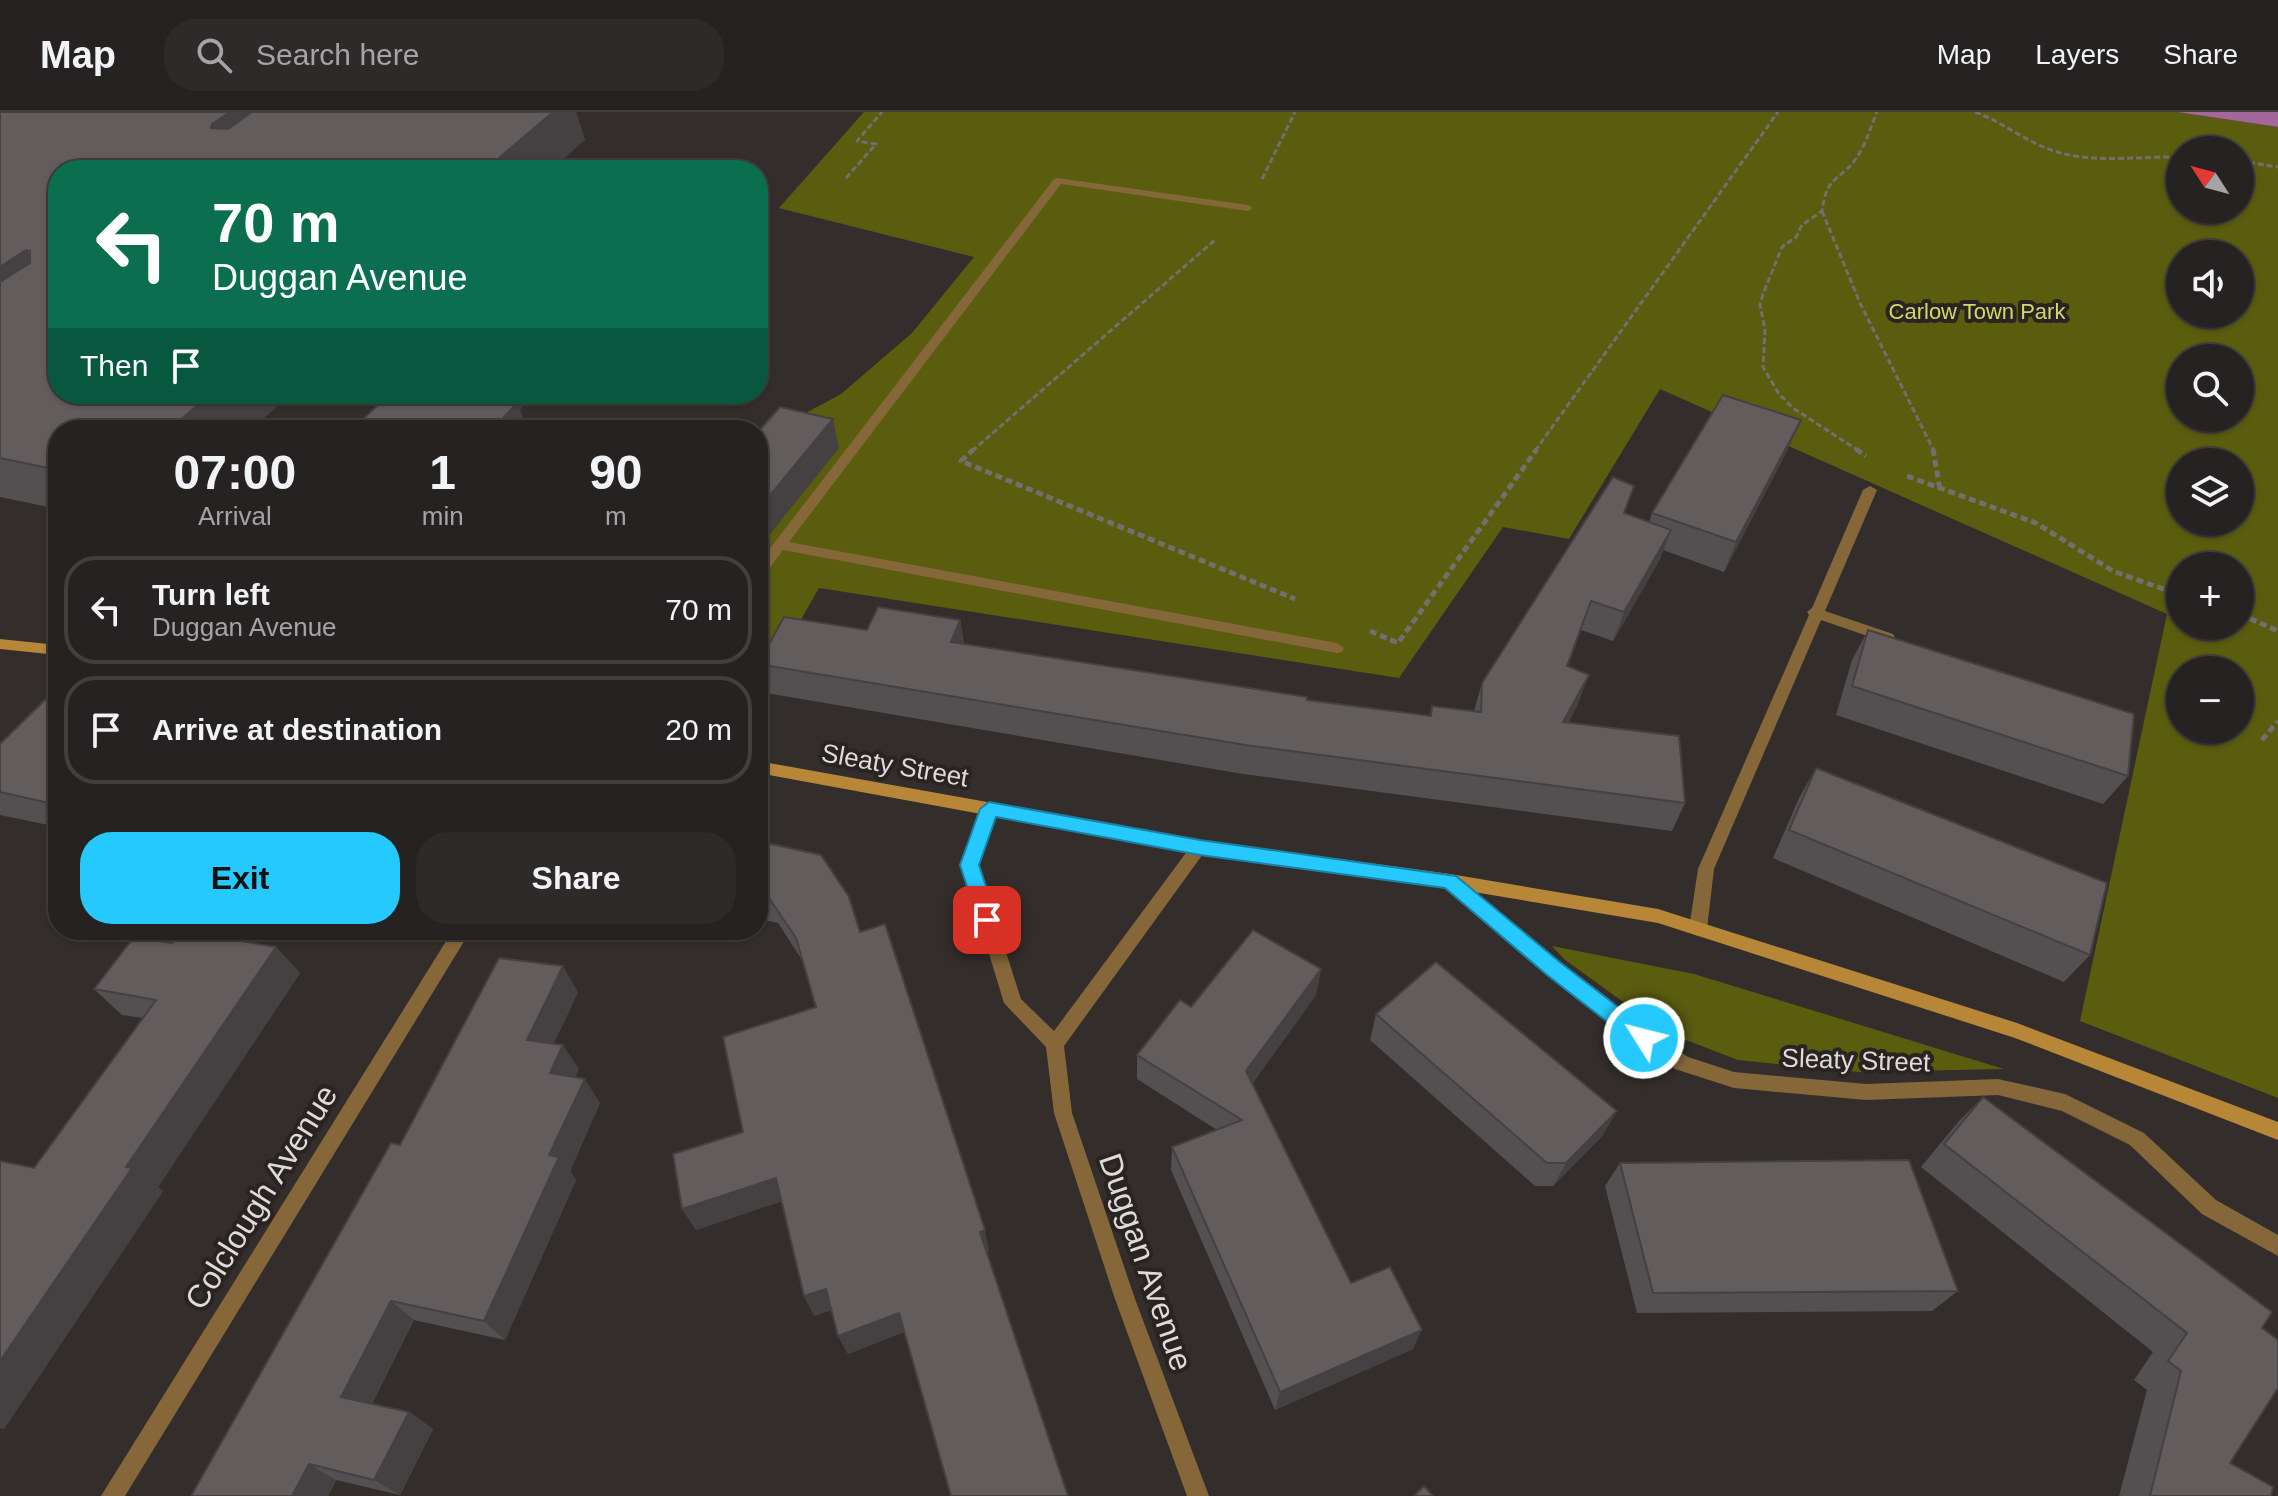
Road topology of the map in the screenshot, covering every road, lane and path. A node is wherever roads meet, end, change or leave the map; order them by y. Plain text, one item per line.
1 (882, 112) edge
2 (1295, 112) edge
3 (1778, 112) edge
4 (1877, 112) edge
5 (1975, 112) edge
6 (2166, 157) edge
7 (2254, 163) edge
8 (2278, 167) edge
9 (846, 178) dead end
10 (1248, 208) junction
11 (1822, 211) junction
12 (1869, 458) dead end
13 (1898, 472) dead end
14 (1870, 490) dead end
15 (1940, 490) junction
16 (780, 545) junction
17 (768, 561) edge
18 (2166, 590) edge
19 (1296, 600) dead end
20 (1814, 612) junction
21 (2254, 620) edge
22 (1369, 630) dead end
23 (2278, 631) edge
24 (1903, 643) edge
25 (0, 644) edge
26 (1337, 648) dead end
27 (48, 649) edge
28 (2278, 721) edge
29 (2262, 740) dead end
30 (768, 769) edge
31 (989, 809) junction
32 (1200, 847) junction
33 (1450, 881) junction
34 (1698, 929) junction
35 (456, 940) edge
36 (1055, 1044) junction
37 (2278, 1131) edge
38 (2278, 1246) edge
39 (112, 1496) edge
40 (1198, 1496) edge

1 - 9 path
2 - 10 path
3 - 22 path
4 - 11 path
5 - 6 path
7 - 8 path
10 - 16 street
10 - 19 path
11 - 12 path
11 - 15 path
13 - 15 path
14 - 20 street
15 - 18 path
16 - 17 street
16 - 26 street
20 - 24 street
20 - 34 street
21 - 23 path
25 - 27 street
28 - 29 path
30 - 31 street, Sleaty Street
31 - 32 street, Sleaty Street
31 - 36 street
32 - 33 street, Sleaty Street
32 - 36 street
33 - 34 street, Sleaty Street
33 - 38 street, Sleaty Street
34 - 37 street, Sleaty Street
35 - 39 street, Colclough Avenue
36 - 40 street, Duggan Avenue

